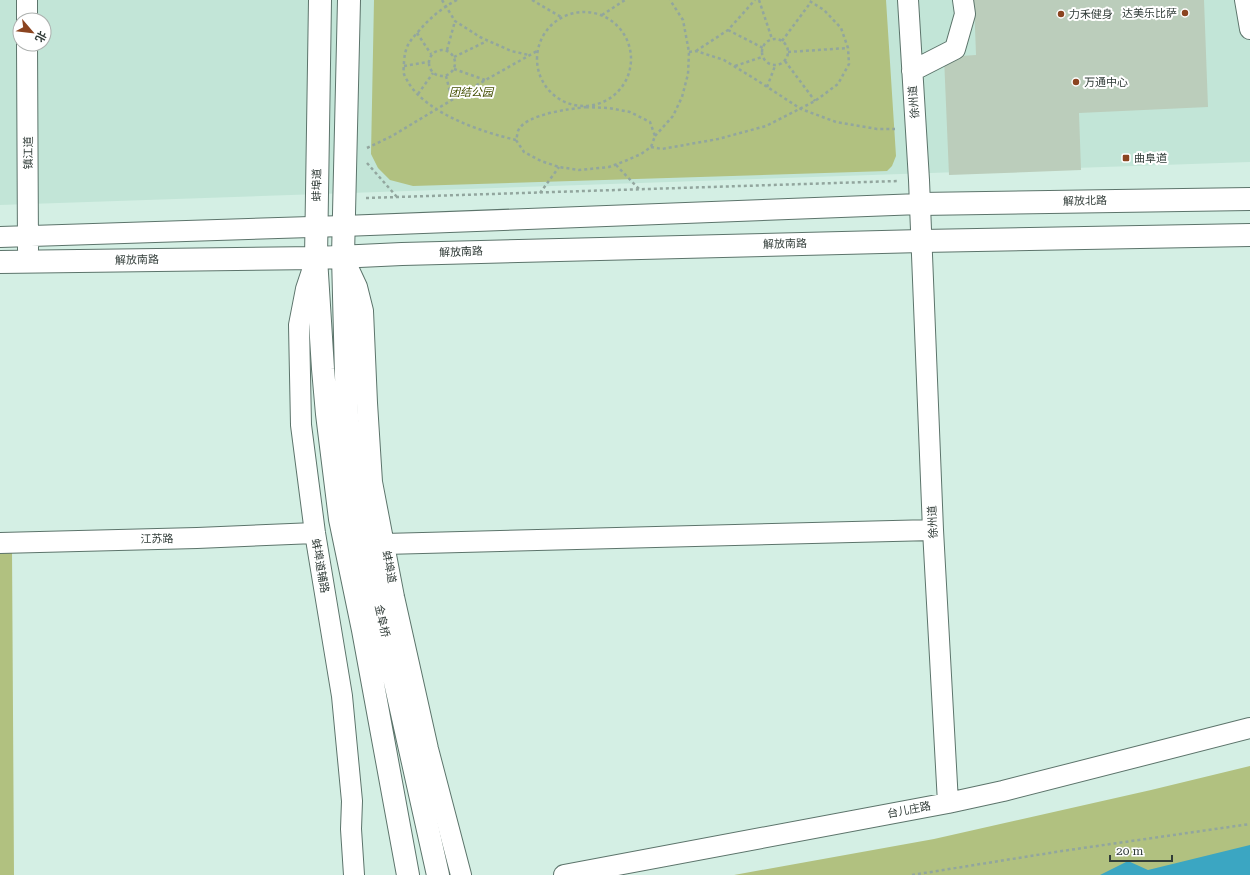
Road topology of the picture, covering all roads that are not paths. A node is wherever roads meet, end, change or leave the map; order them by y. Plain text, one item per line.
1 (27, 0) edge
2 (320, 0) edge
3 (349, 0) edge
4 (908, 0) edge
5 (963, 0) edge
6 (1245, 0) edge
7 (27, 12) edge
8 (1250, 29) edge
9 (27, 52) edge
10 (912, 71) junction
11 (1250, 199) edge
12 (920, 204) junction
13 (334, 229) junction
14 (1250, 235) edge
15 (28, 236) junction
16 (0, 237) edge
17 (922, 240) junction
18 (402, 254) junction
19 (343, 256) junction
20 (316, 258) junction
21 (0, 262) edge
22 (28, 262) junction
23 (345, 365) joint
24 (323, 370) joint
25 (933, 530) junction
26 (315, 533) junction
27 (0, 542) edge
28 (384, 544) junction
29 (1250, 728) edge
30 (948, 803) junction
31 (354, 875) edge
32 (408, 875) edge
33 (438, 875) edge
34 (460, 875) edge
35 (564, 875) edge

1 - 7 street
2 - 13 main road, 蚌埠道
3 - 13 main road, 蚌埠道
4 - 10 street, 徐州道
5 - 10 street
6 - 8 street
9 - 15 street, 镇江道
10 - 12 street, 徐州道
11 - 12 main road, 解放北路
12 - 13 street
12 - 17 street, 徐州道
13 - 15 street
13 - 18 main road
13 - 19 main road, 蚌埠道
13 - 20 main road, 蚌埠道
14 - 17 main road
15 - 16 street
15 - 22 street, 镇江道
17 - 18 main road, 解放南路
17 - 25 street, 徐州道
18 - 19 main road, 解放南路
19 - 20 main road, 解放南路
19 - 23 main road, 蚌埠道
19 - 28 street, 蚌埠道
20 - 22 main road, 解放南路
20 - 24 main road, 蚌埠道
20 - 26 street, 蚌埠道辅路
21 - 22 main road, 解放南路
23 - 33 main road, 金阜桥
24 - 32 main road, 金阜桥
25 - 28 street
25 - 30 street, 徐州道
26 - 27 street, 江苏路
26 - 31 street, 蚌埠道辅路
28 - 34 street, 蚌埠道
29 - 30 street, 台儿庄路
30 - 35 street, 台儿庄路

